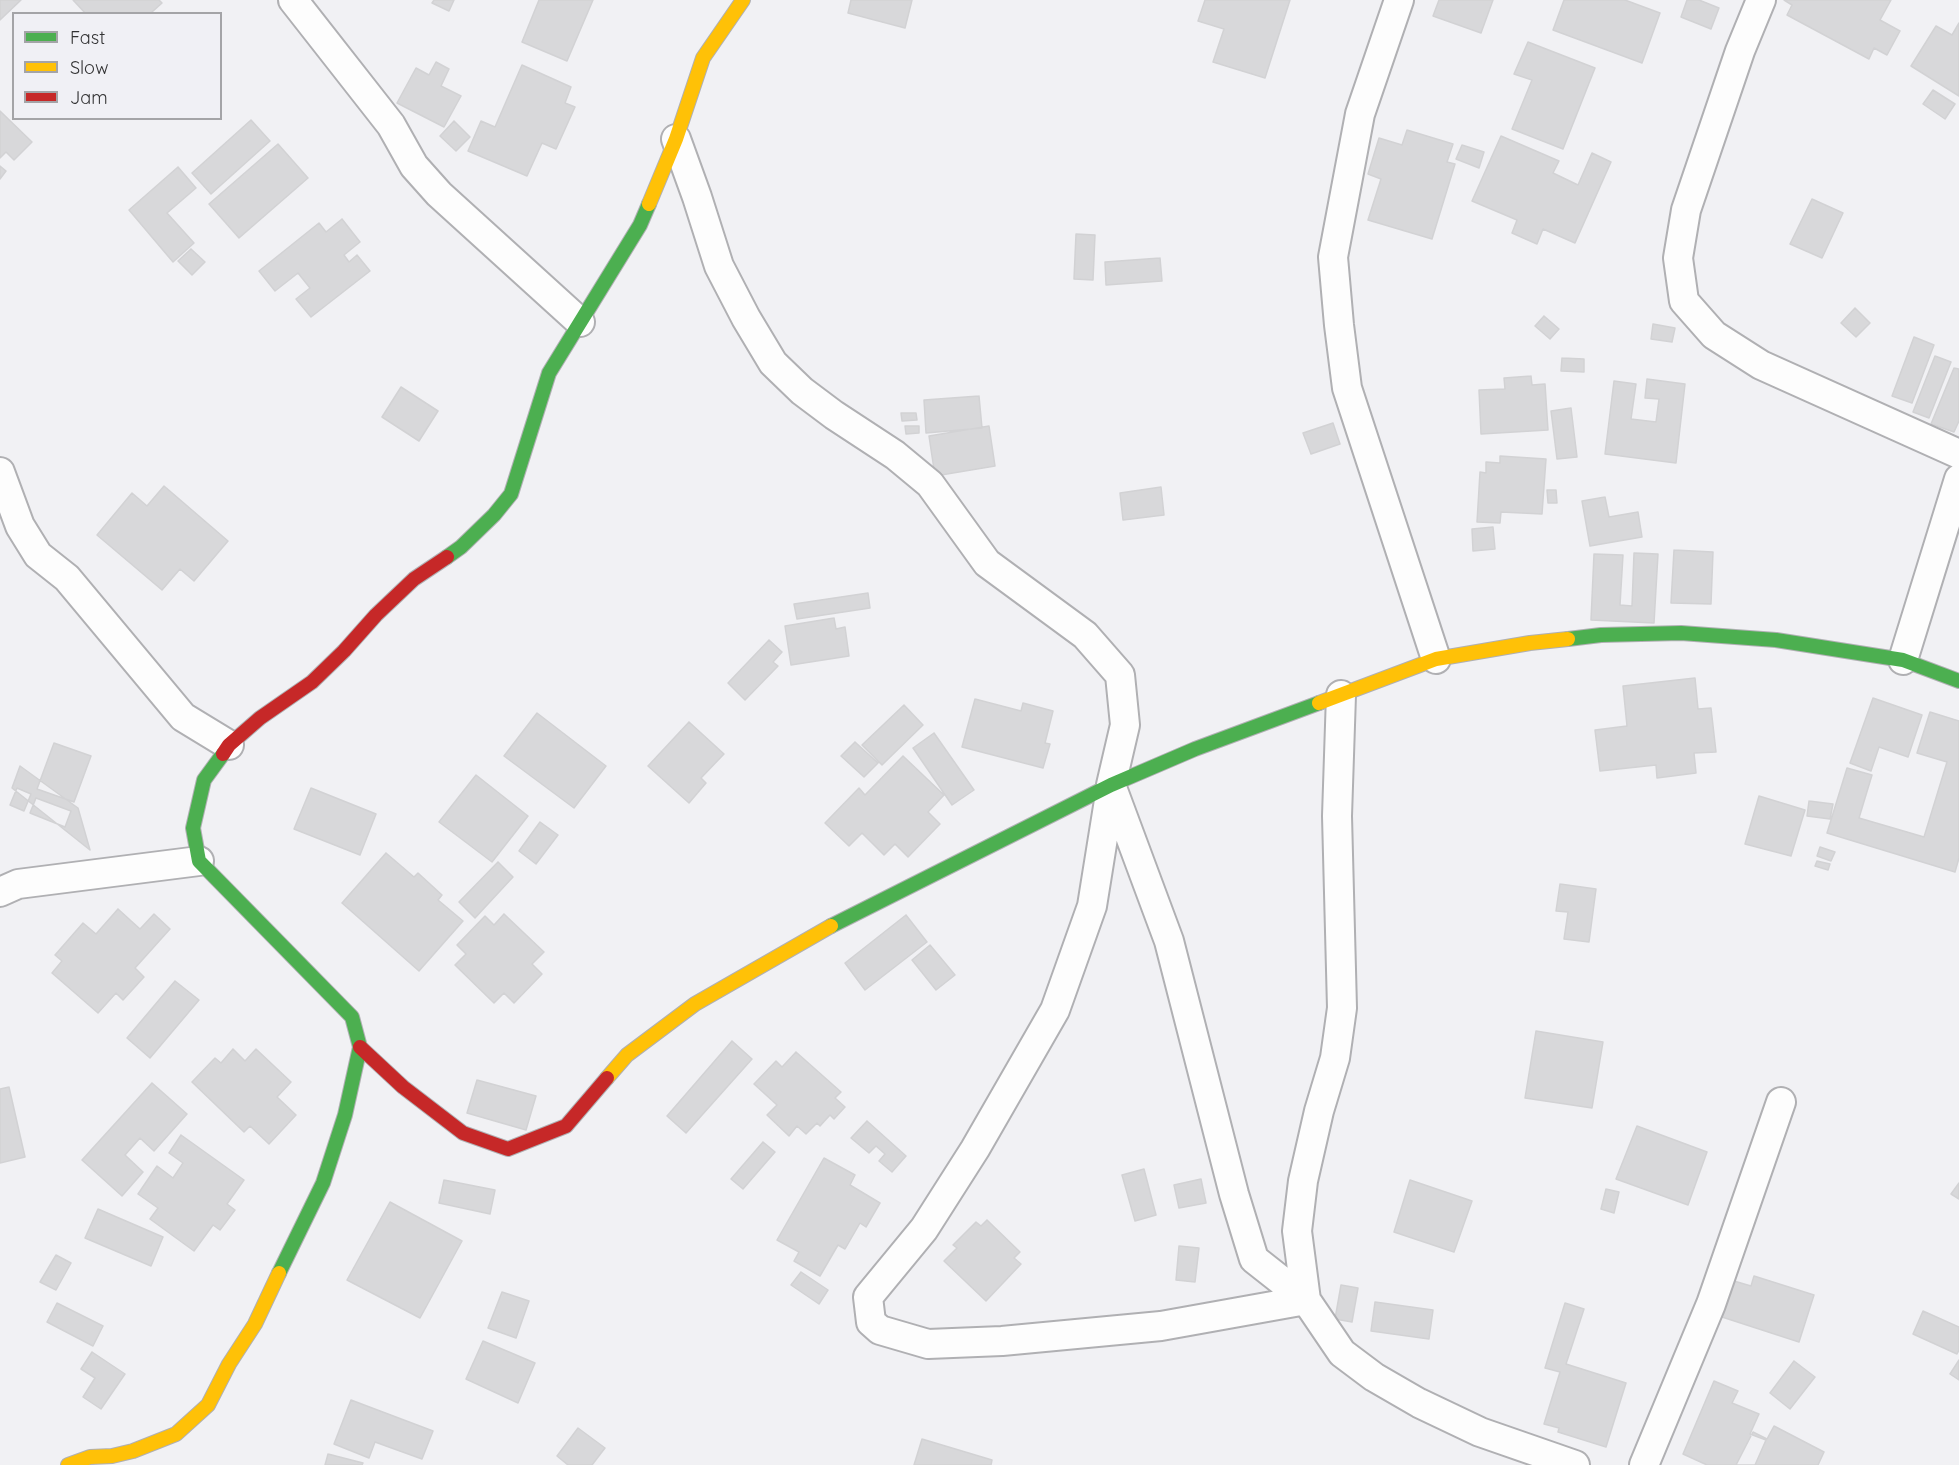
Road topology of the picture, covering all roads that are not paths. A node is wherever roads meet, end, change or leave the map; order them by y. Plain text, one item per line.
1 (293, 0) edge
2 (744, 0) edge
3 (1399, 0) edge
4 (1761, 0) edge
5 (676, 139) junction
6 (580, 322) junction
7 (1959, 453) edge
8 (0, 472) edge
9 (1959, 479) edge
10 (1436, 659) junction
11 (1903, 660) junction
12 (1959, 681) edge
13 (1341, 694) junction
14 (229, 746) junction
15 (1111, 785) junction
16 (199, 861) junction
17 (0, 892) edge
18 (360, 1047) junction
19 (1781, 1102) dead end
20 (1306, 1300) junction
21 (68, 1465) edge
22 (1575, 1465) edge
23 (1644, 1465) edge

1 - 6 street
2 - 5 street
3 - 10 street
4 - 7 street
5 - 6 street
5 - 15 street
6 - 14 street
8 - 14 street
9 - 11 street
10 - 11 street
10 - 13 street
11 - 12 street
13 - 15 street
13 - 20 street
14 - 16 street
15 - 18 street
15 - 20 street
15 - 20 street
16 - 17 street
16 - 18 street
18 - 21 street
19 - 23 street
20 - 22 street

